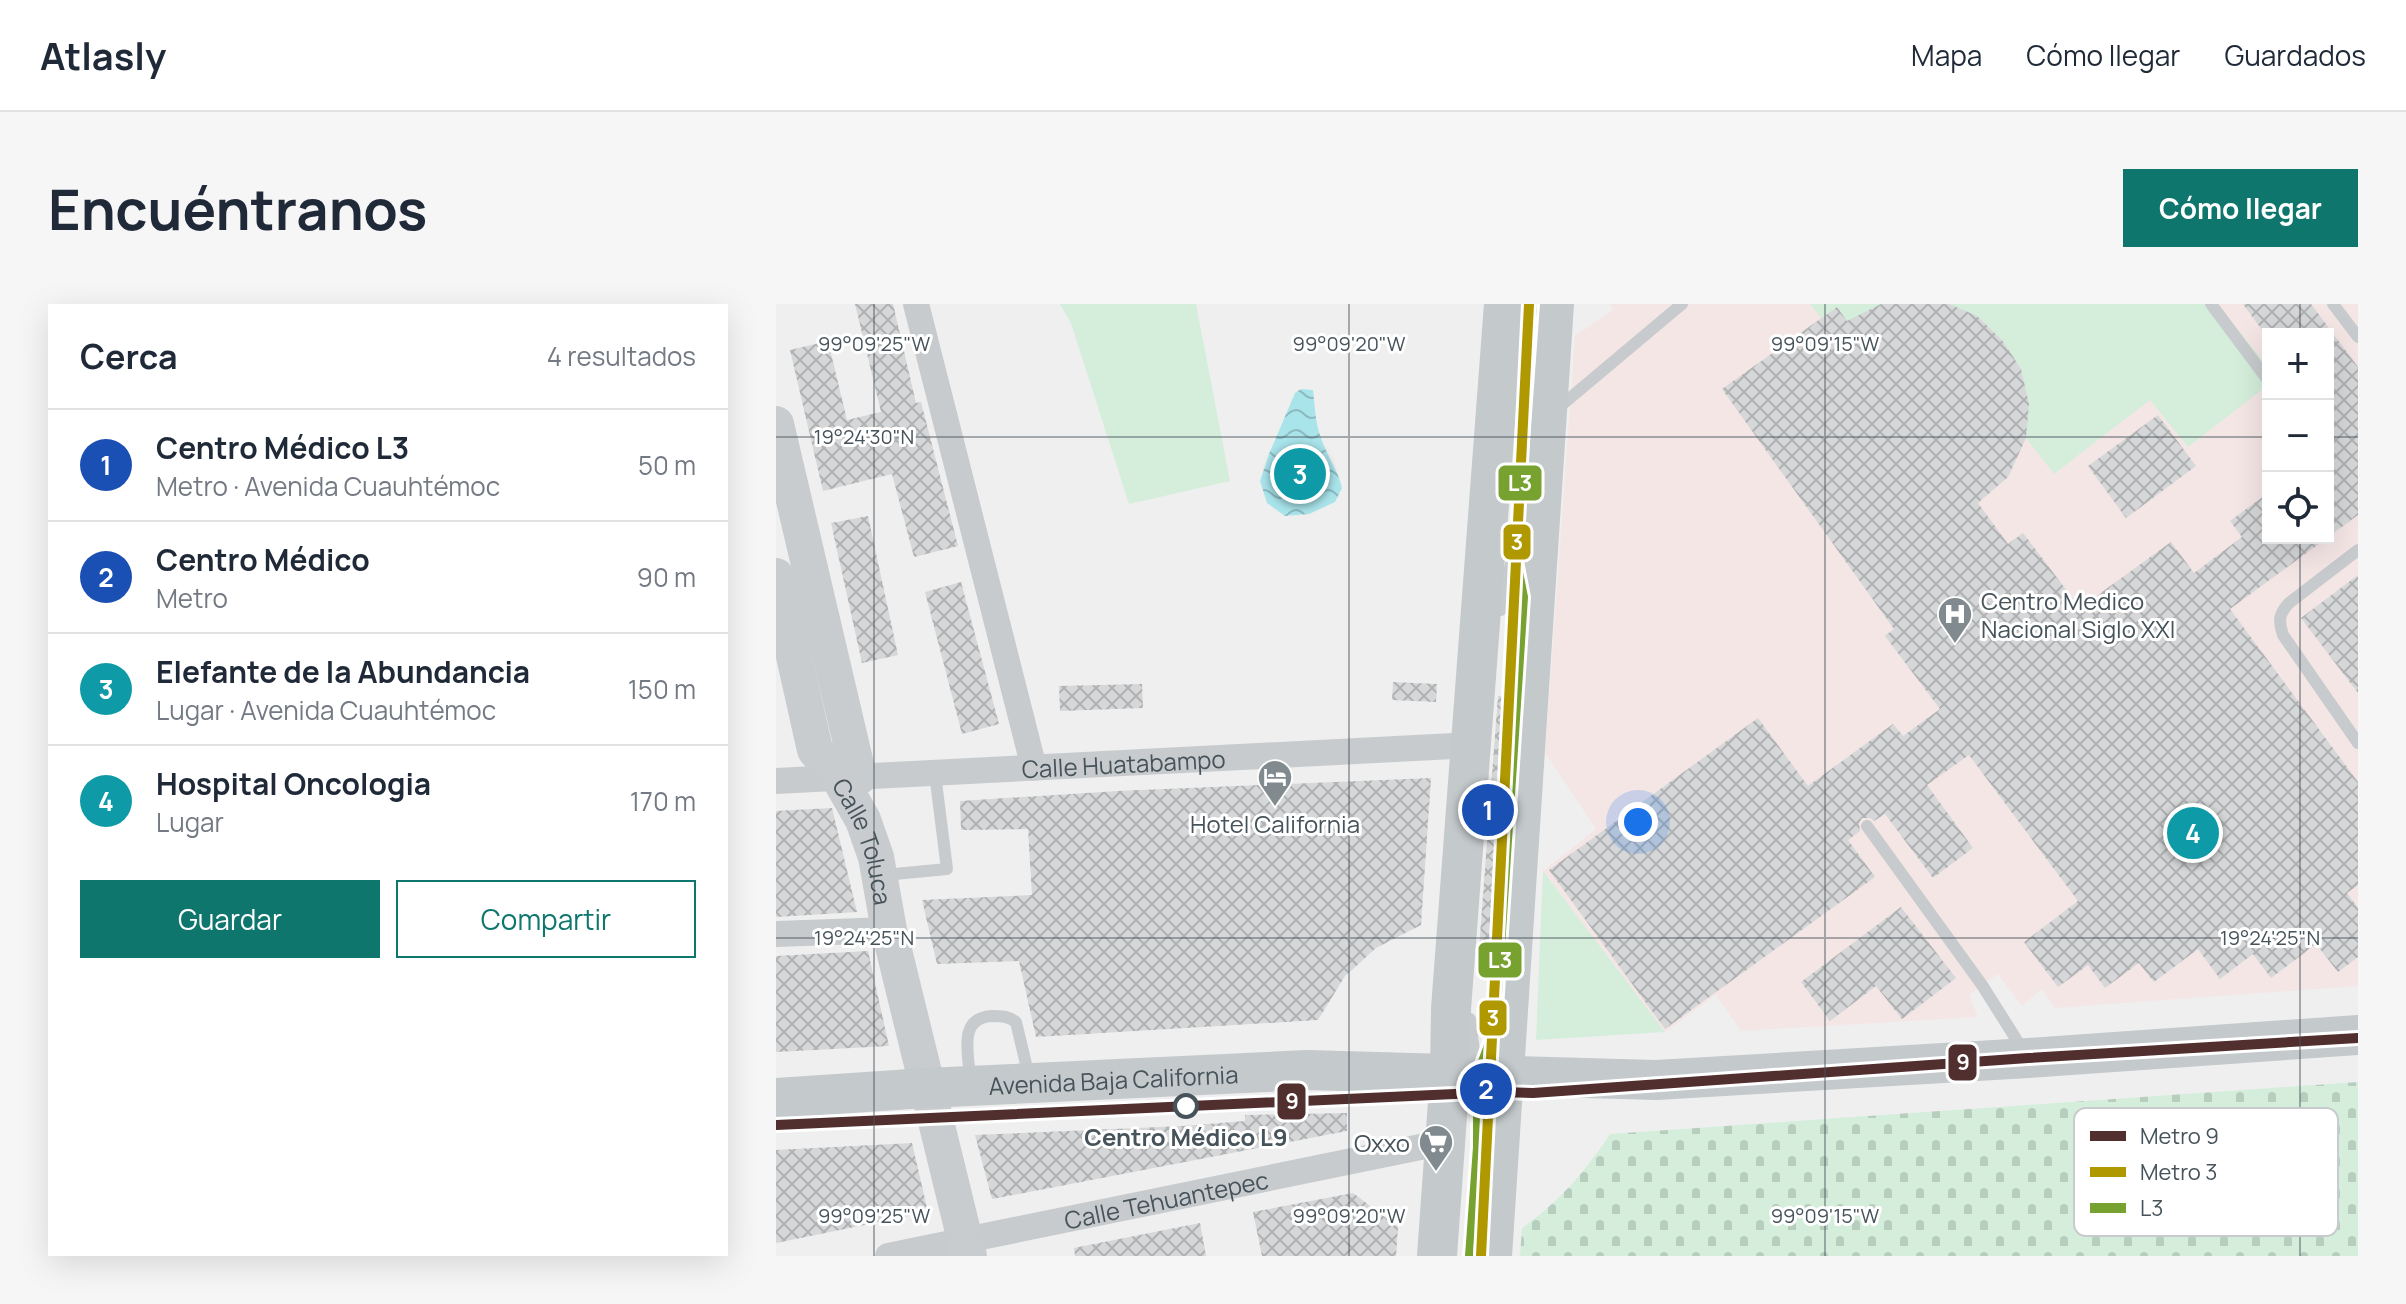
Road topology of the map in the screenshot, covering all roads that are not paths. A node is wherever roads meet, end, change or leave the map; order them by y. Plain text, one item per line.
1 (916, 304) edge
2 (1504, 304) edge
3 (1533, 304) edge
4 (1554, 304) edge
5 (1682, 304) edge
6 (2211, 304) edge
7 (2333, 304) edge
8 (2358, 337) edge
9 (2262, 372) edge
10 (1546, 419) junction
11 (776, 424) edge
12 (2358, 550) edge
13 (1515, 551) junction
14 (776, 576) edge
15 (1499, 630) dead end
16 (2358, 743) edge
17 (1473, 745) junction
18 (1034, 768) junction
19 (935, 774) junction
20 (849, 777) junction
21 (776, 781) edge
22 (1867, 826) dead end
23 (881, 876) junction
24 (889, 930) junction
25 (776, 934) edge
26 (1471, 1006) dead end
27 (2358, 1035) edge
28 (2028, 1058) junction
29 (1478, 1075) junction
30 (1031, 1083) junction
31 (970, 1086) junction
32 (926, 1088) junction
33 (776, 1098) edge
34 (1445, 1142) junction
35 (967, 1248) edge
36 (888, 1256) edge
37 (1437, 1256) edge
38 (1469, 1256) edge
39 (1492, 1256) edge

1 - 18 street
2 - 17 main road
3 - 13 lane
4 - 10 main road
5 - 10 lane
6 - 9 lane
7 - 8 lane
10 - 29 main road
11 - 20 street, Calle Toluca
12 - 16 lane
13 - 15 lane
13 - 29 lane
14 - 20 street, Calle Toluca
17 - 18 street, Calle Huatabampo
17 - 29 main road
18 - 19 street, Calle Huatabampo
19 - 20 street, Calle Huatabampo
19 - 23 lane
20 - 21 street, Calle Huatabampo
20 - 23 street, Calle Toluca
22 - 28 lane
23 - 24 street, Calle Toluca
24 - 25 street
24 - 32 street, Calle Toluca
26 - 29 lane
27 - 28 main road, Avenida Baja California
28 - 29 main road, Avenida Baja California
29 - 30 main road, Avenida Baja California
29 - 34 main road
29 - 38 lane
29 - 39 main road
30 - 31 main road, Avenida Baja California
30 - 31 lane
31 - 32 main road, Avenida Baja California
32 - 33 main road, Avenida Baja California
32 - 35 street, Calle Toluca
34 - 35 street, Calle Tehuantepec
34 - 37 main road
35 - 36 street, Calle Tehuantepec

